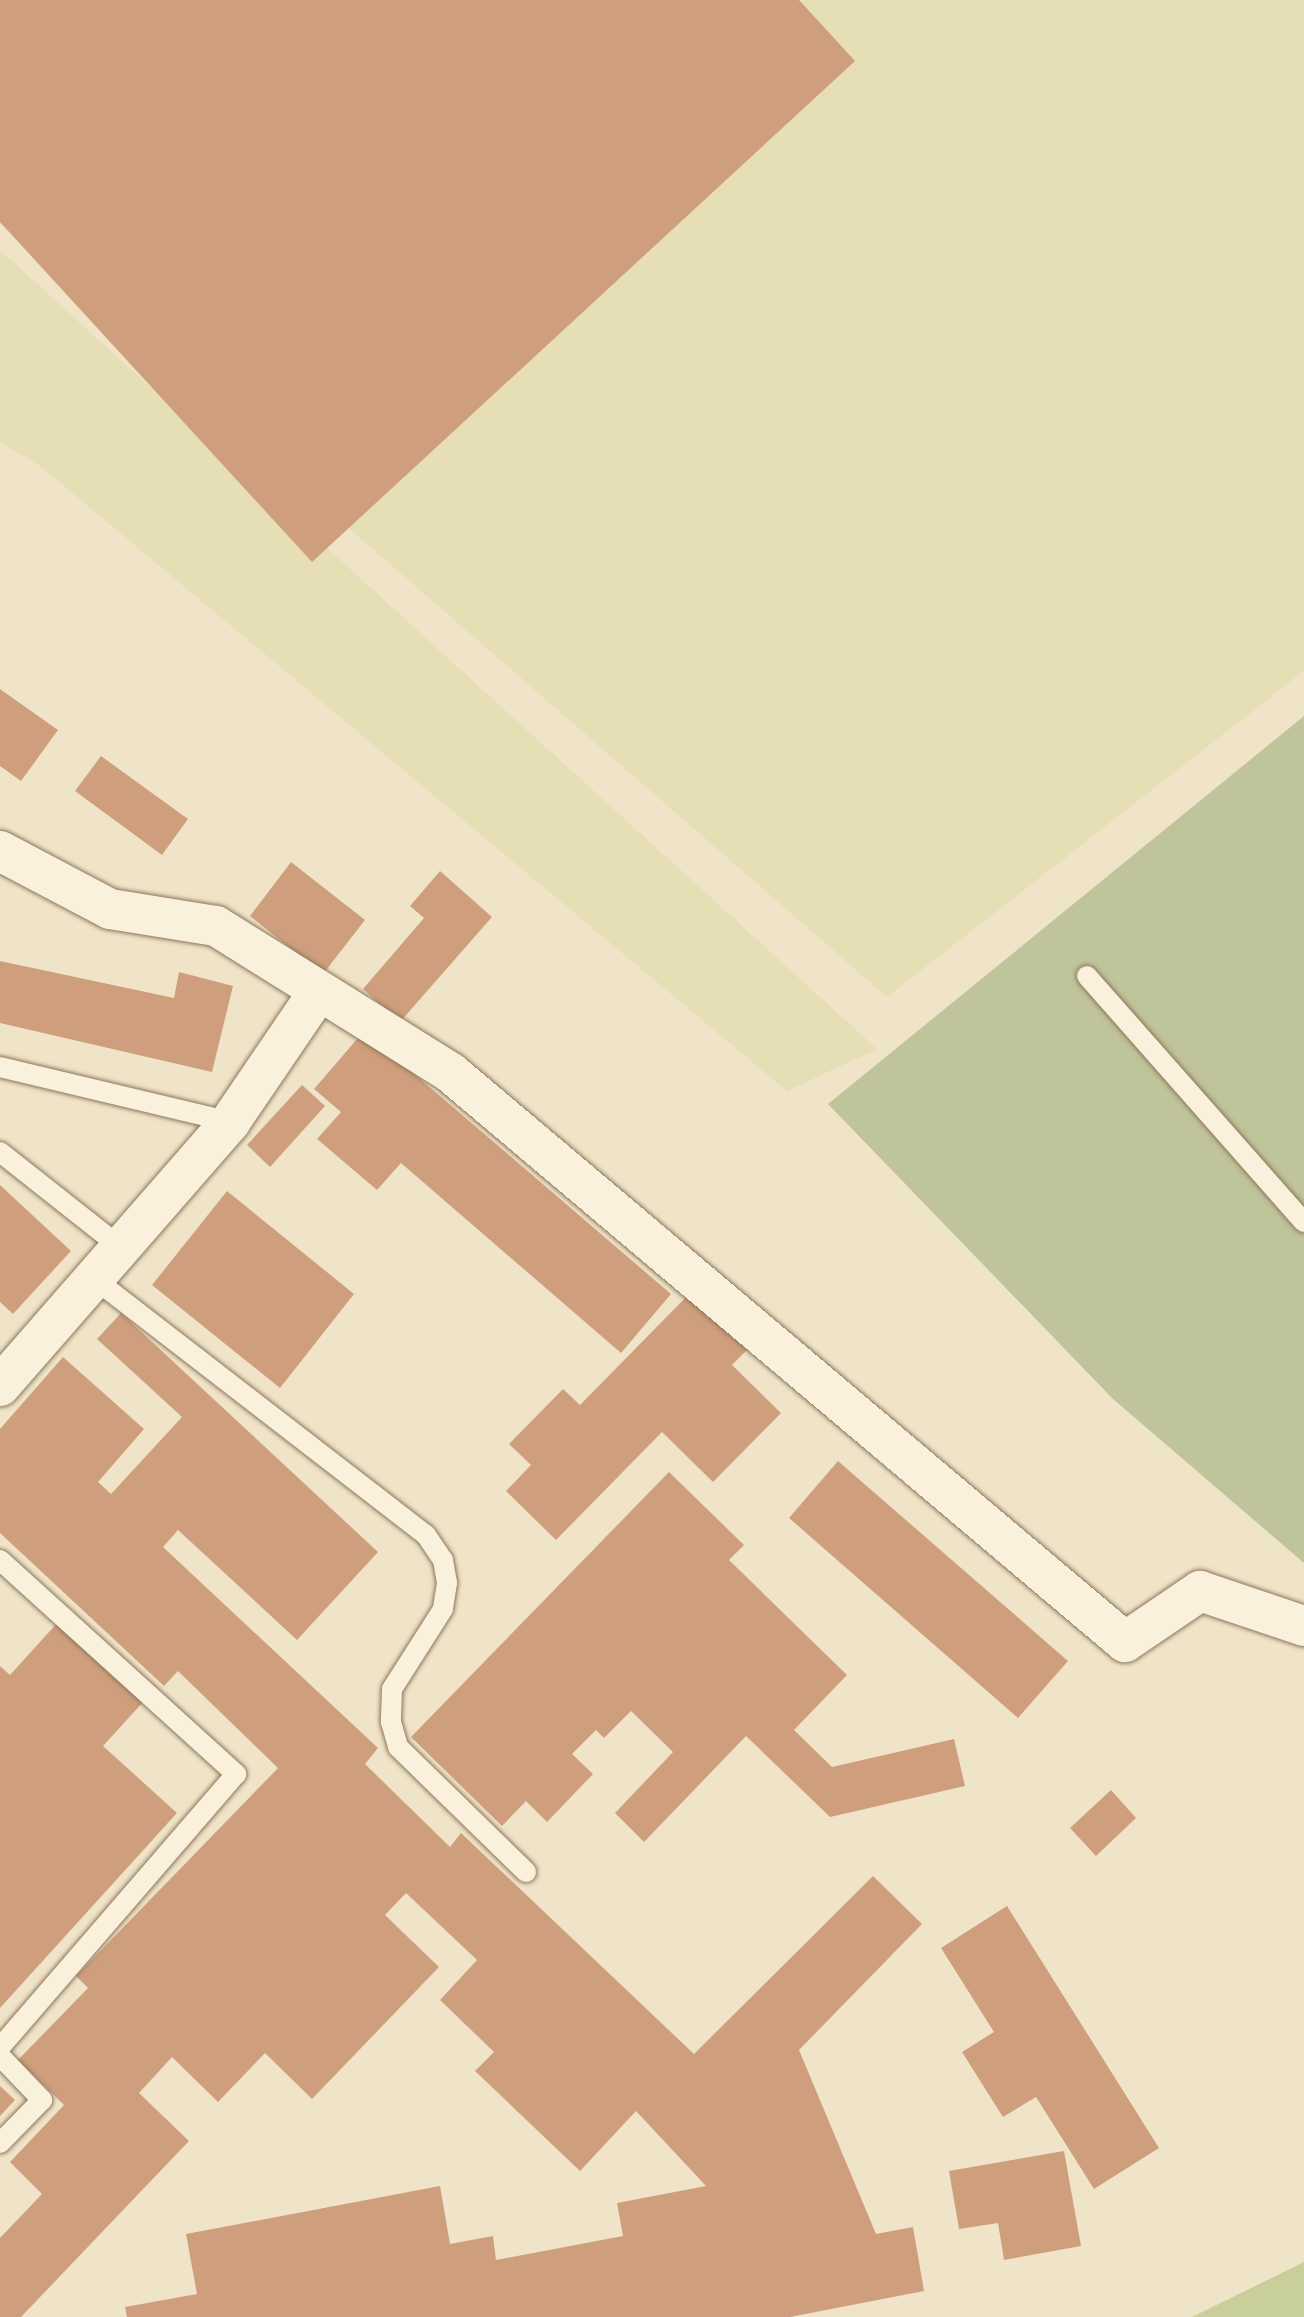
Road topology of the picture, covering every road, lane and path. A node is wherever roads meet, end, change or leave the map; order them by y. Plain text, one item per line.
1 (0, 851) edge
2 (1087, 976) dead end
3 (319, 991) junction
4 (0, 1067) edge
5 (230, 1122) junction
6 (0, 1152) edge
7 (1304, 1222) edge
8 (119, 1246) junction
9 (92, 1277) junction
10 (2, 1380) edge
11 (0, 1560) edge
12 (1304, 1626) edge
13 (526, 1872) dead end
14 (0, 2047) edge
15 (0, 2056) edge
16 (0, 2143) edge

1 - 3 street
2 - 7 lane
3 - 5 street
3 - 12 street
4 - 5 lane
5 - 8 street
6 - 8 lane
8 - 9 street
9 - 10 street
9 - 13 lane
11 - 14 lane
15 - 16 lane

